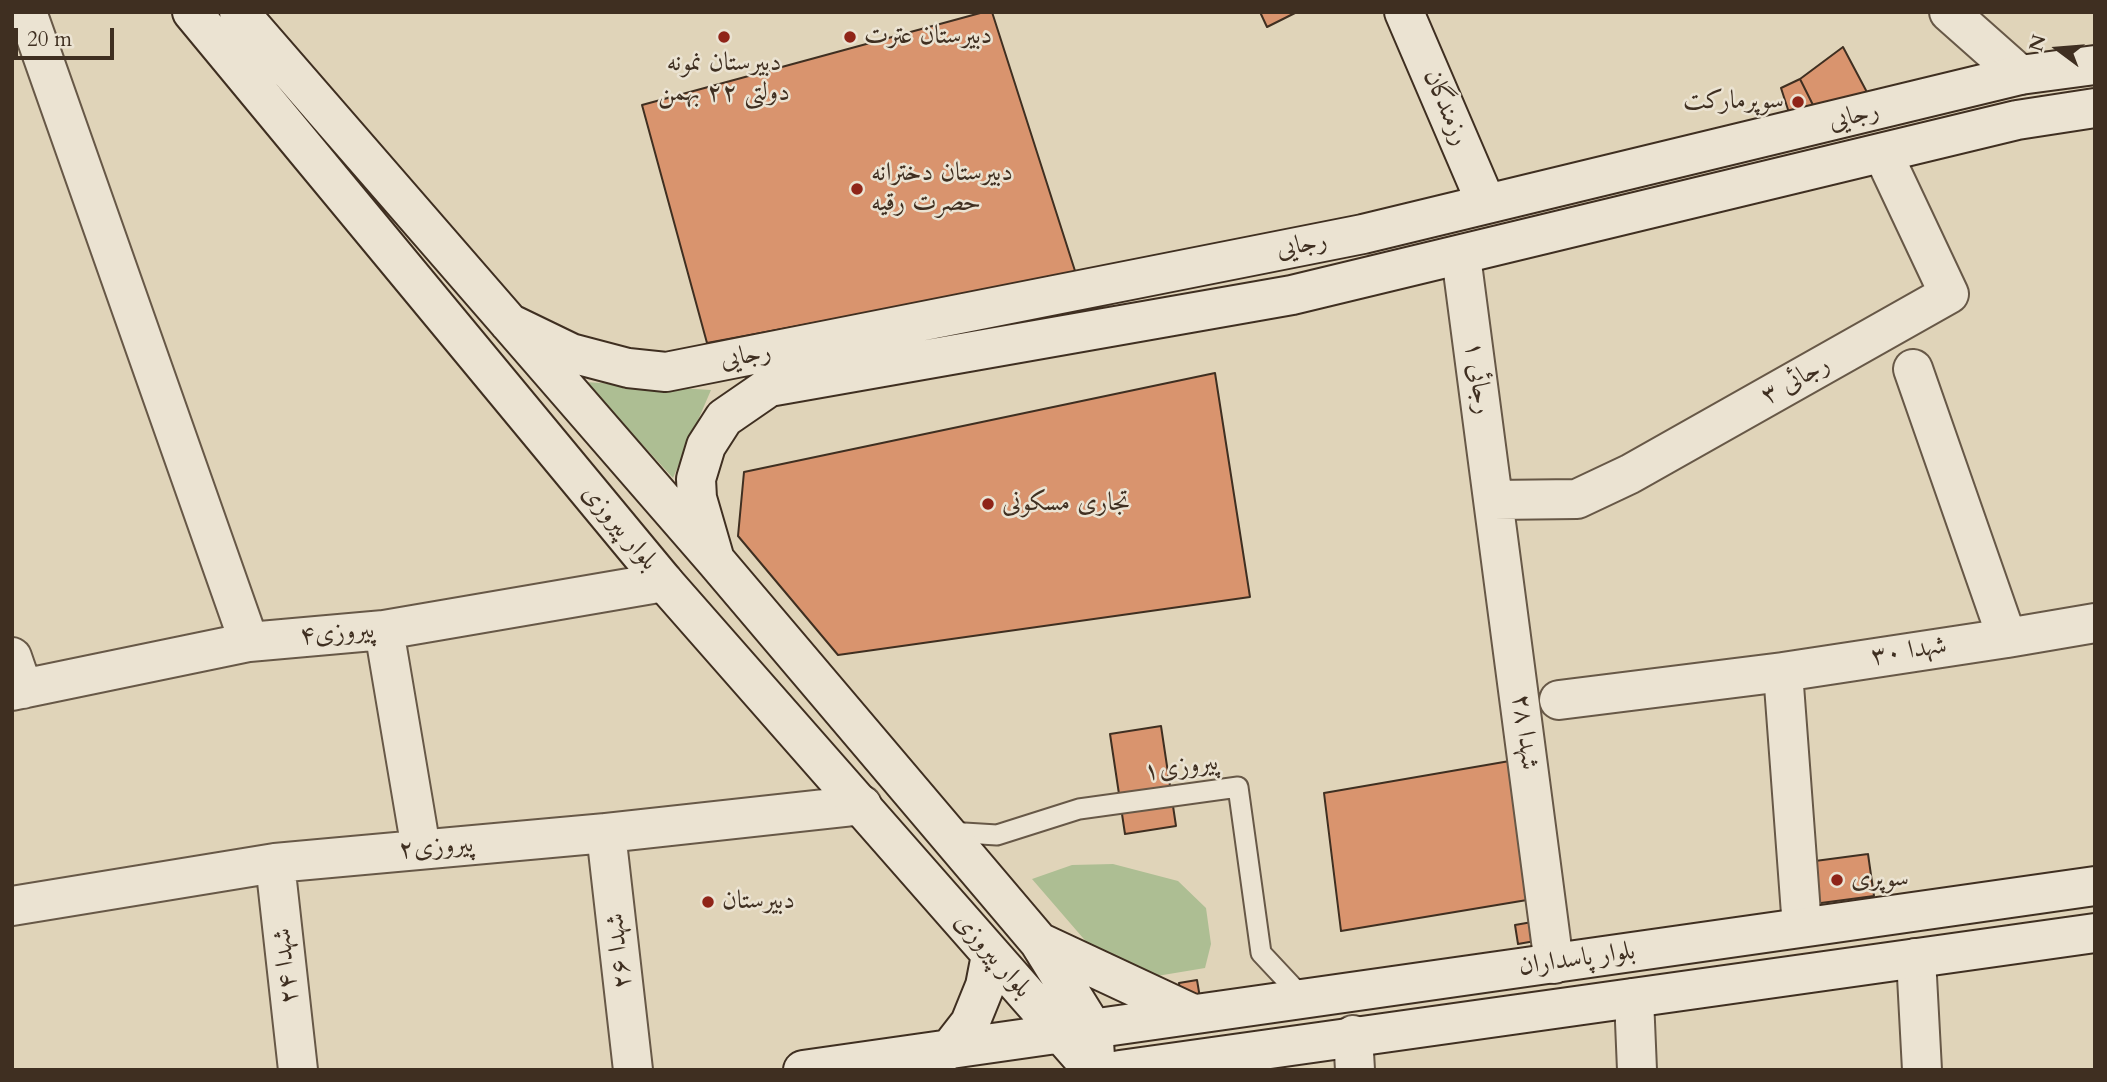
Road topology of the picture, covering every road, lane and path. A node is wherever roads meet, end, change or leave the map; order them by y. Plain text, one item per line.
1 (27, 12) edge
2 (192, 12) edge
3 (239, 12) edge
4 (1949, 12) edge
5 (1412, 16) edge
6 (2095, 65) edge
7 (2020, 75) junction
8 (2095, 108) edge
9 (1883, 153) junction
10 (1486, 203) junction
11 (1461, 256) junction
12 (1203, 266) junction
13 (1209, 310) junction
14 (509, 323) junction
15 (908, 324) junction
16 (912, 362) junction
17 (1913, 369) dead end
18 (1494, 500) junction
19 (715, 560) junction
20 (664, 582) junction
21 (2095, 623) edge
22 (384, 629) junction
23 (2007, 638) junction
24 (249, 642) junction
25 (791, 649) junction
26 (1783, 671) junction
27 (16, 679) edge
28 (753, 682) junction
29 (1559, 700) dead end
30 (862, 805) junction
31 (946, 832) junction
32 (606, 833) junction
33 (421, 849) junction
34 (275, 863) junction
35 (2095, 886) edge
36 (12, 906) edge
37 (1802, 927) junction
38 (2095, 933) edge
39 (1039, 942) junction
40 (991, 954) junction
41 (1916, 958) junction
42 (1554, 964) junction
43 (1423, 983) junction
44 (1634, 998) junction
45 (1305, 1000) junction
46 (1193, 1014) junction
47 (1426, 1026) junction
48 (1076, 1032) junction
49 (949, 1050) junction
50 (1354, 1052) edge
51 (298, 1070) edge
52 (633, 1070) edge
53 (803, 1070) edge
54 (1094, 1070) edge
55 (1120, 1070) edge
56 (1637, 1070) edge
57 (1922, 1070) edge

1 - 24 street
2 - 20 street, بلوار پیروزی
3 - 14 street, بلوار پیروزی
4 - 7 street
5 - 10 street, رزمندگان
6 - 7 street, رجایی
7 - 10 street, رجایی
8 - 9 street, رجایی
9 - 11 street, رجایی
9 - 18 street, رجائی ۳
10 - 12 street, رجایی
11 - 13 street, رجایی
11 - 18 street, رجائی ۱
12 - 13 street
12 - 15 street, رجایی
13 - 16 street, رجایی
14 - 15 street, رجایی
14 - 19 street, بلوار پیروزی
15 - 16 street
16 - 19 street, رجایی
17 - 23 street
18 - 42 street, شهدا ۲۸
19 - 25 street, بلوار پیروزی
20 - 22 street, پیروزی۴
20 - 28 street, بلوار پیروزی
21 - 23 street, شهدا ۳۰
22 - 24 street, پیروزی۴
22 - 33 street
23 - 26 street, شهدا ۳۰
24 - 27 street, پیروزی۴
25 - 28 street
25 - 31 street, بلوار پیروزی
26 - 29 street, شهدا ۳۰
26 - 37 street
28 - 30 street, بلوار پیروزی
30 - 32 street, پیروزی۲
30 - 40 street, بلوار پیروزی
31 - 39 street, بلوار پیروزی
31 - 45 lane, پیروزی۱
32 - 33 street, پیروزی۲
32 - 52 street, شهدا ۲۶
33 - 34 street, پیروزی۲
34 - 36 street, پیروزی۲
34 - 51 street, شهدا ۲۴
35 - 37 street, بلوار پاسداران
37 - 42 street, بلوار پاسداران
38 - 41 street, بلوار پاسداران
39 - 46 street
39 - 48 street, بلوار پیروزی
40 - 48 street, بلوار پیروزی
40 - 49 street
41 - 44 street, بلوار پاسداران
41 - 57 street
42 - 43 street, بلوار پاسداران
43 - 45 street, بلوار پاسداران
43 - 47 street
44 - 47 street, بلوار پاسداران
44 - 56 street
45 - 46 street, بلوار پاسداران
46 - 48 street, بلوار پاسداران
47 - 50 street, بلوار پاسداران
48 - 49 street, بلوار پاسداران
48 - 54 street
49 - 53 street, بلوار پاسداران
50 - 55 street, بلوار پاسداران

